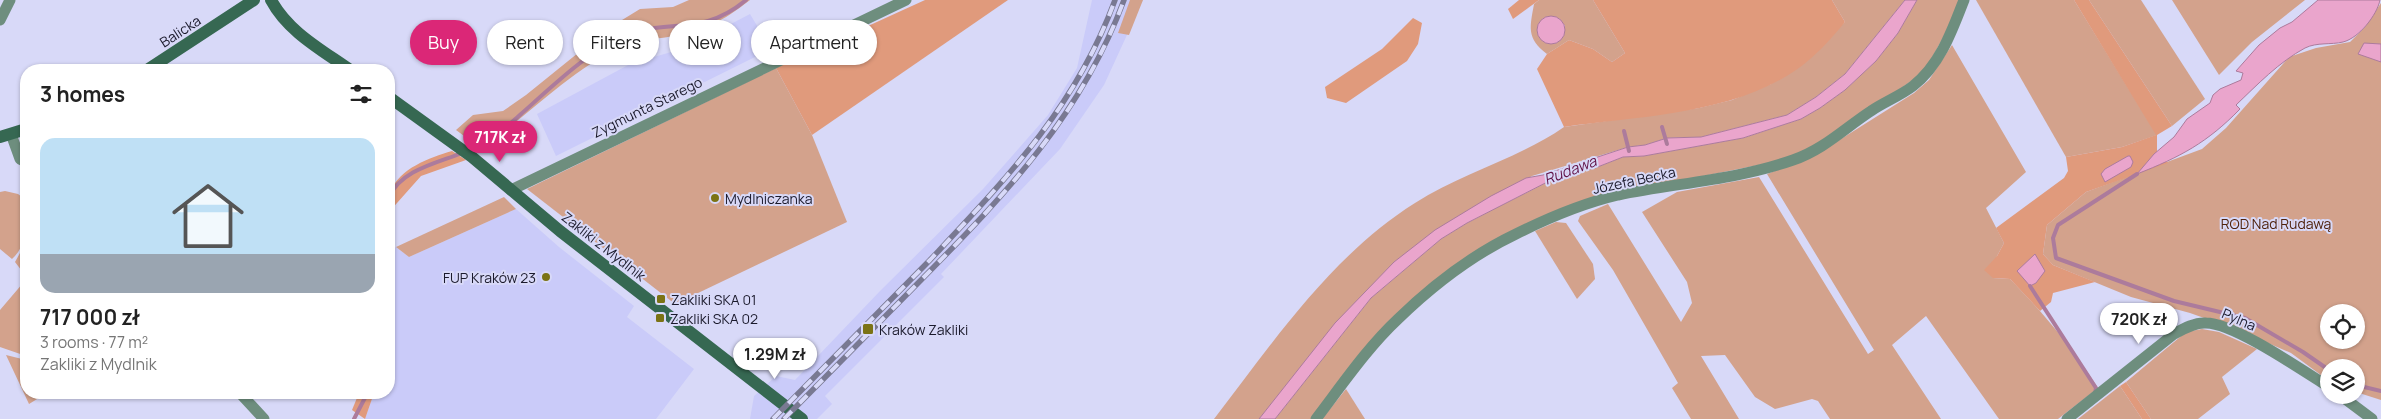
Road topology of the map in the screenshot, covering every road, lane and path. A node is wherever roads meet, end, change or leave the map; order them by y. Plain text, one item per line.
1 (10, 0) edge
2 (254, 0) edge
3 (271, 0) edge
4 (906, 0) edge
5 (1964, 0) edge
6 (0, 20) edge
7 (156, 64) edge
8 (342, 64) edge
9 (395, 101) edge
10 (20, 131) edge
11 (5, 136) edge
12 (20, 159) edge
13 (511, 190) junction
14 (2320, 381) edge
15 (245, 399) edge
16 (2352, 404) edge
17 (264, 419) edge
18 (802, 419) edge
19 (1316, 419) edge
20 (2068, 419) edge
21 (2372, 419) edge

1 - 6 street
2 - 7 street, Balicka
3 - 8 street
4 - 13 street, Zygmunta Starego
5 - 19 street, Józefa Becka
9 - 13 street, Zakliki z Mydlnik
10 - 11 street
11 - 12 street
13 - 18 street, Zakliki z Mydlnik
14 - 20 street, Pylna
15 - 17 street
16 - 21 street

